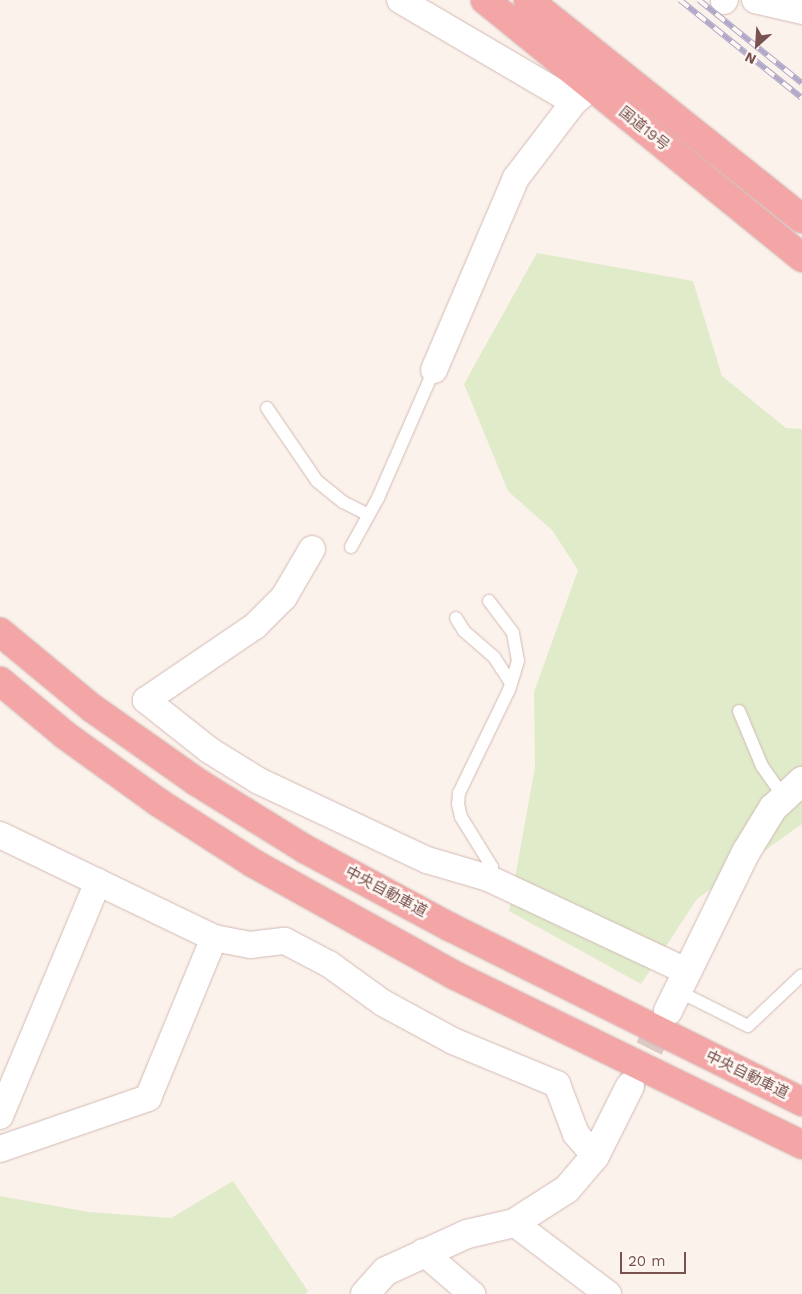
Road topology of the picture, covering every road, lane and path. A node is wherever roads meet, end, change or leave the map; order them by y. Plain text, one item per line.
1 (400, 0) edge
2 (484, 0) edge
3 (528, 0) edge
4 (755, 0) edge
5 (802, 11) edge
6 (612, 66) junction
7 (583, 94) junction
8 (802, 219) edge
9 (802, 258) edge
10 (434, 370) joint
11 (267, 408) dead end
12 (368, 515) junction
13 (351, 547) dead end
14 (312, 549) dead end
15 (489, 601) dead end
16 (456, 618) dead end
17 (0, 632) edge
18 (0, 681) edge
19 (511, 683) junction
20 (739, 710) dead end
21 (793, 789) edge
22 (0, 835) edge
23 (492, 880) junction
24 (98, 882) junction
25 (214, 938) junction
26 (802, 975) edge
27 (678, 991) junction
28 (630, 1086) tunnel mouth
29 (802, 1102) edge
30 (0, 1116) edge
31 (802, 1145) edge
32 (0, 1149) edge
33 (594, 1156) junction
34 (514, 1223) junction
35 (423, 1252) junction
36 (365, 1294) edge
37 (472, 1294) edge
38 (608, 1294) edge

1 - 7 street
2 - 7 highway, 国道19号
3 - 6 highway, 国道19号
4 - 5 street
6 - 7 street
6 - 8 highway, 国道19号
7 - 9 highway, 国道19号
7 - 10 street
10 - 12 lane
11 - 12 lane
12 - 13 lane
14 - 23 street
15 - 19 lane
16 - 19 lane
17 - 29 highway, 中央自動車道
18 - 31 highway
19 - 23 lane
20 - 21 lane
21 - 27 street
22 - 24 street
23 - 27 street
24 - 25 street
24 - 30 street
25 - 32 street
25 - 33 street
26 - 27 lane
28 - 33 street
33 - 34 street
34 - 35 street
34 - 38 street
35 - 36 street
35 - 37 street

